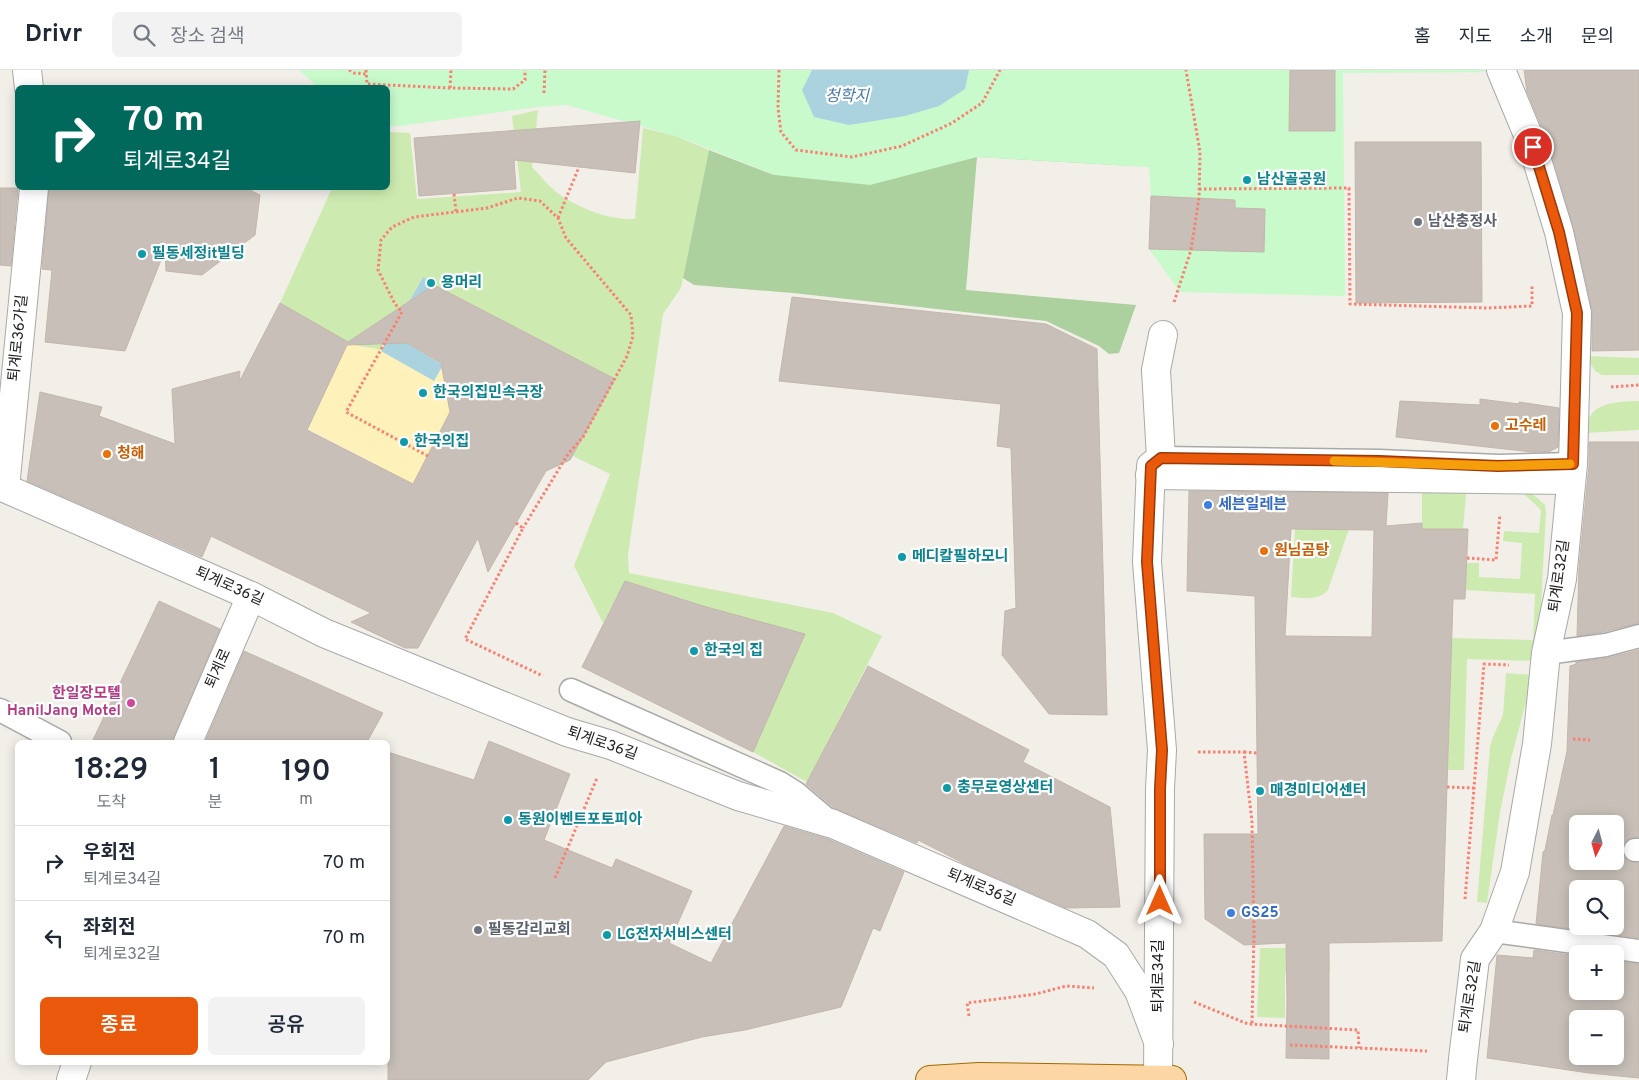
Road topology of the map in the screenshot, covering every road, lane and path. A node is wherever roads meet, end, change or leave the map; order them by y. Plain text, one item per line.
1 (27, 70) edge
2 (350, 70) edge
3 (451, 70) edge
4 (525, 70) edge
5 (544, 70) edge
6 (779, 70) edge
7 (1000, 70) edge
8 (1186, 70) edge
9 (1501, 70) edge
10 (366, 72) edge
11 (30, 85) edge
12 (376, 85) edge
13 (390, 86) edge
14 (450, 88) junction
15 (544, 93) dead end
16 (578, 167) dead end
17 (1199, 189) junction
18 (34, 190) edge
19 (454, 194) dead end
20 (456, 212) junction
21 (558, 218) junction
22 (1532, 280) dead end
23 (1164, 335) joint
24 (428, 456) dead end
25 (1156, 467) junction
26 (1572, 472) junction
27 (2, 487) edge
28 (1500, 508) dead end
29 (516, 524) dead end
30 (523, 528) junction
31 (1467, 558) dead end
32 (251, 596) junction
33 (1639, 636) edge
34 (1546, 653) junction
35 (1506, 664) dead end
36 (571, 690) joint
37 (0, 710) edge
38 (56, 740) edge
39 (189, 740) edge
40 (611, 745) junction
41 (1162, 750) junction
42 (1244, 752) junction
43 (1257, 753) dead end
44 (1447, 787) dead end
45 (1474, 788) junction
46 (833, 824) junction
47 (555, 878) dead end
48 (1465, 902) dead end
49 (1494, 931) junction
50 (1639, 951) edge
51 (1149, 993) junction
52 (968, 1016) dead end
53 (1252, 1023) junction
54 (1290, 1045) dead end
55 (1359, 1048) junction
56 (1435, 1052) dead end
57 (76, 1065) edge
58 (71, 1080) edge
59 (930, 1080) edge
60 (1163, 1080) edge
61 (1462, 1080) edge

1 - 11 street
2 - 10 path
3 - 14 path
4 - 14 path
5 - 15 path
6 - 7 path
8 - 17 path
9 - 26 street, 퇴계로32길
10 - 12 path
13 - 14 path
16 - 21 path
17 - 22 path
17 - 23 path
18 - 27 street, 퇴계로36가길
19 - 20 path
20 - 21 path
20 - 24 path
21 - 30 path
23 - 25 street, 퇴계로34길
25 - 26 street
25 - 41 street, 퇴계로34길
26 - 34 street, 퇴계로32길
27 - 32 street, 퇴계로36길
28 - 31 path
29 - 30 path
30 - 36 path
32 - 39 street, 퇴계로
32 - 40 street, 퇴계로36길
33 - 34 lane
34 - 49 street, 퇴계로32길
35 - 45 path
36 - 46 lane
37 - 38 lane
40 - 46 street, 퇴계로36길
40 - 47 path
41 - 42 path
41 - 51 street, 퇴계로34길
42 - 43 path
42 - 53 path
44 - 45 path
45 - 48 path
46 - 51 street, 퇴계로36길
49 - 50 lane
49 - 61 street, 퇴계로32길
51 - 52 path
51 - 53 path
51 - 60 street, 퇴계로36길
53 - 55 path
54 - 55 path
55 - 56 path
57 - 58 street
59 - 60 main road

